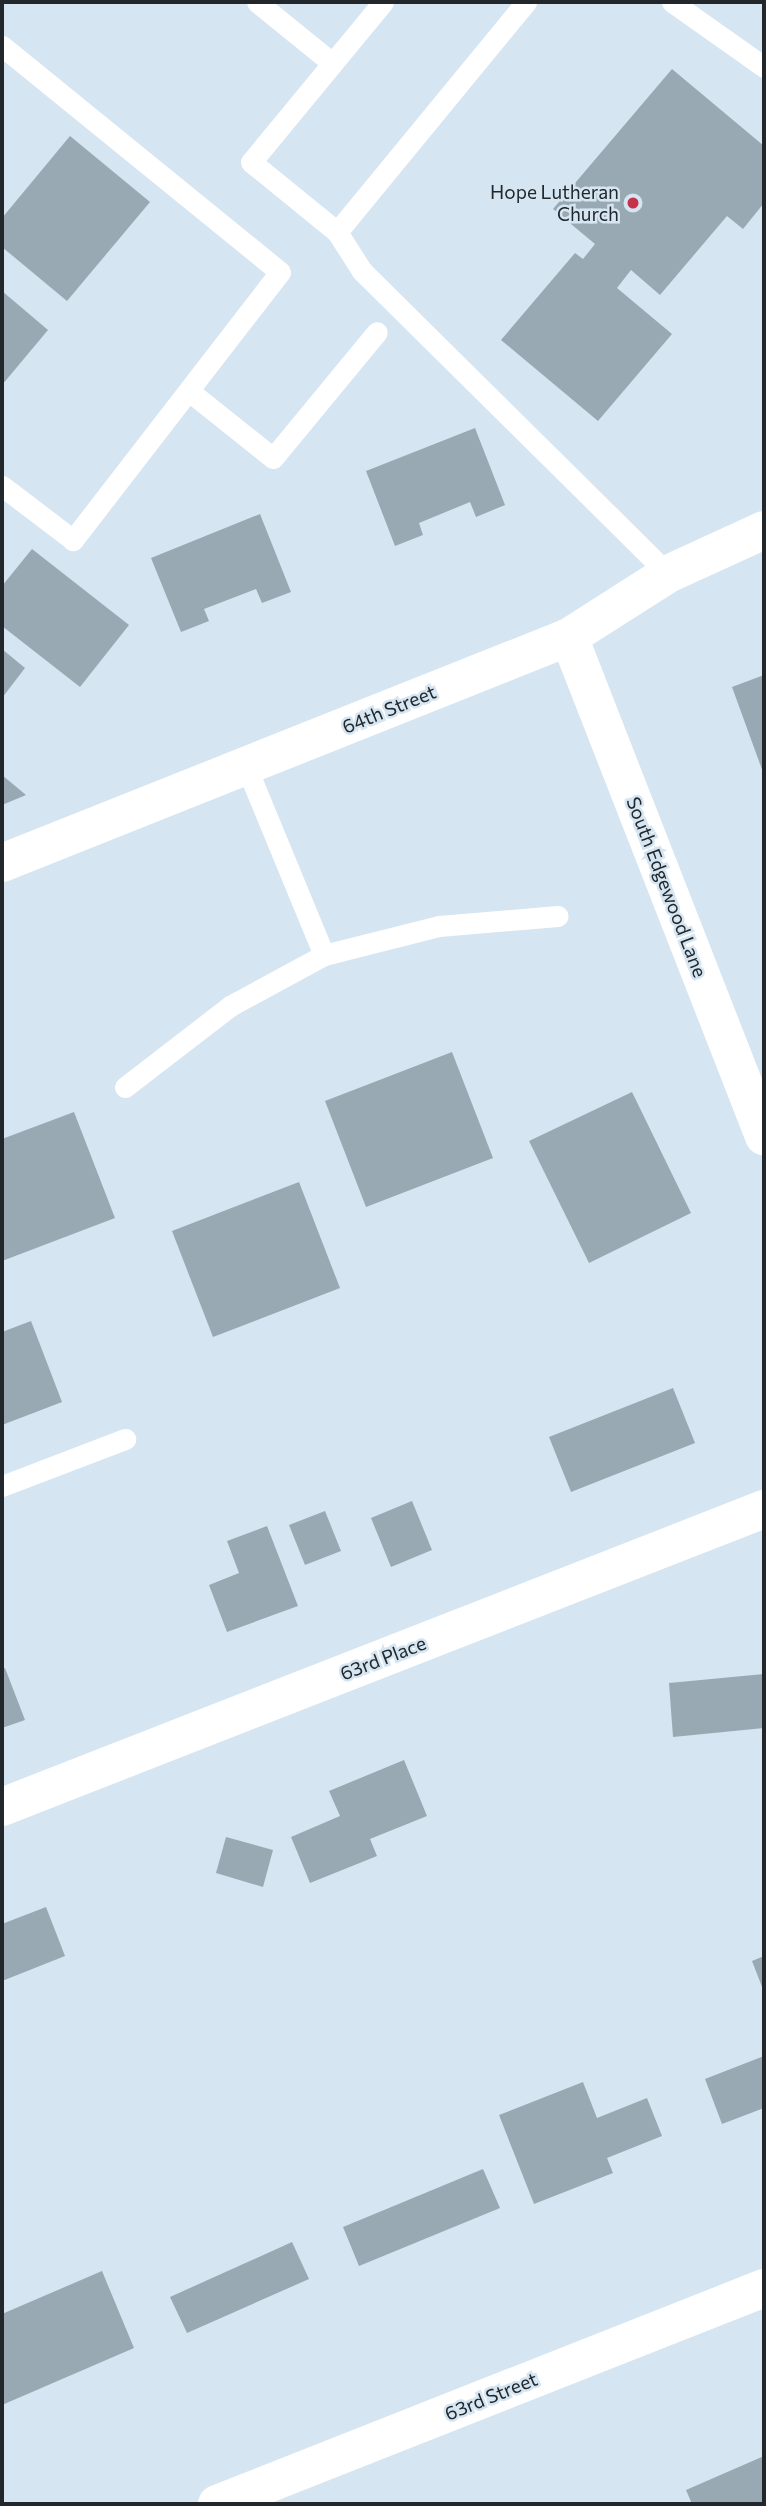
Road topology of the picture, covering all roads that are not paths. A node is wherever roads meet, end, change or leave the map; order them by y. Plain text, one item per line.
1 (257, 2) edge
2 (383, 2) edge
3 (526, 2) edge
4 (672, 2) edge
5 (2, 46) edge
6 (332, 63) junction
7 (763, 65) edge
8 (337, 232) junction
9 (377, 332) dead end
10 (190, 391) junction
11 (2, 486) edge
12 (764, 530) edge
13 (668, 574) junction
14 (569, 638) junction
15 (246, 766) junction
16 (2, 863) edge
17 (558, 916) dead end
18 (324, 955) junction
19 (125, 1087) dead end
20 (764, 1136) edge
21 (125, 1439) dead end
22 (2, 1486) edge
23 (764, 1509) edge
24 (2, 1807) edge
25 (764, 2288) edge
26 (268, 2495) edge
27 (217, 2504) edge

1 - 6 lane
2 - 6 lane
3 - 8 lane
4 - 7 lane
5 - 10 lane
6 - 8 lane
8 - 13 lane
9 - 10 lane
10 - 11 lane
12 - 13 street, 64th Street
13 - 14 street, 64th Street
14 - 15 street, 64th Street
14 - 20 street, South Edgewood Lane
15 - 16 street, 64th Street
15 - 18 lane
17 - 18 lane
18 - 19 lane
21 - 22 lane
23 - 24 street, 63rd Place
25 - 26 street, 63rd Street
26 - 27 street, 63rd Street

